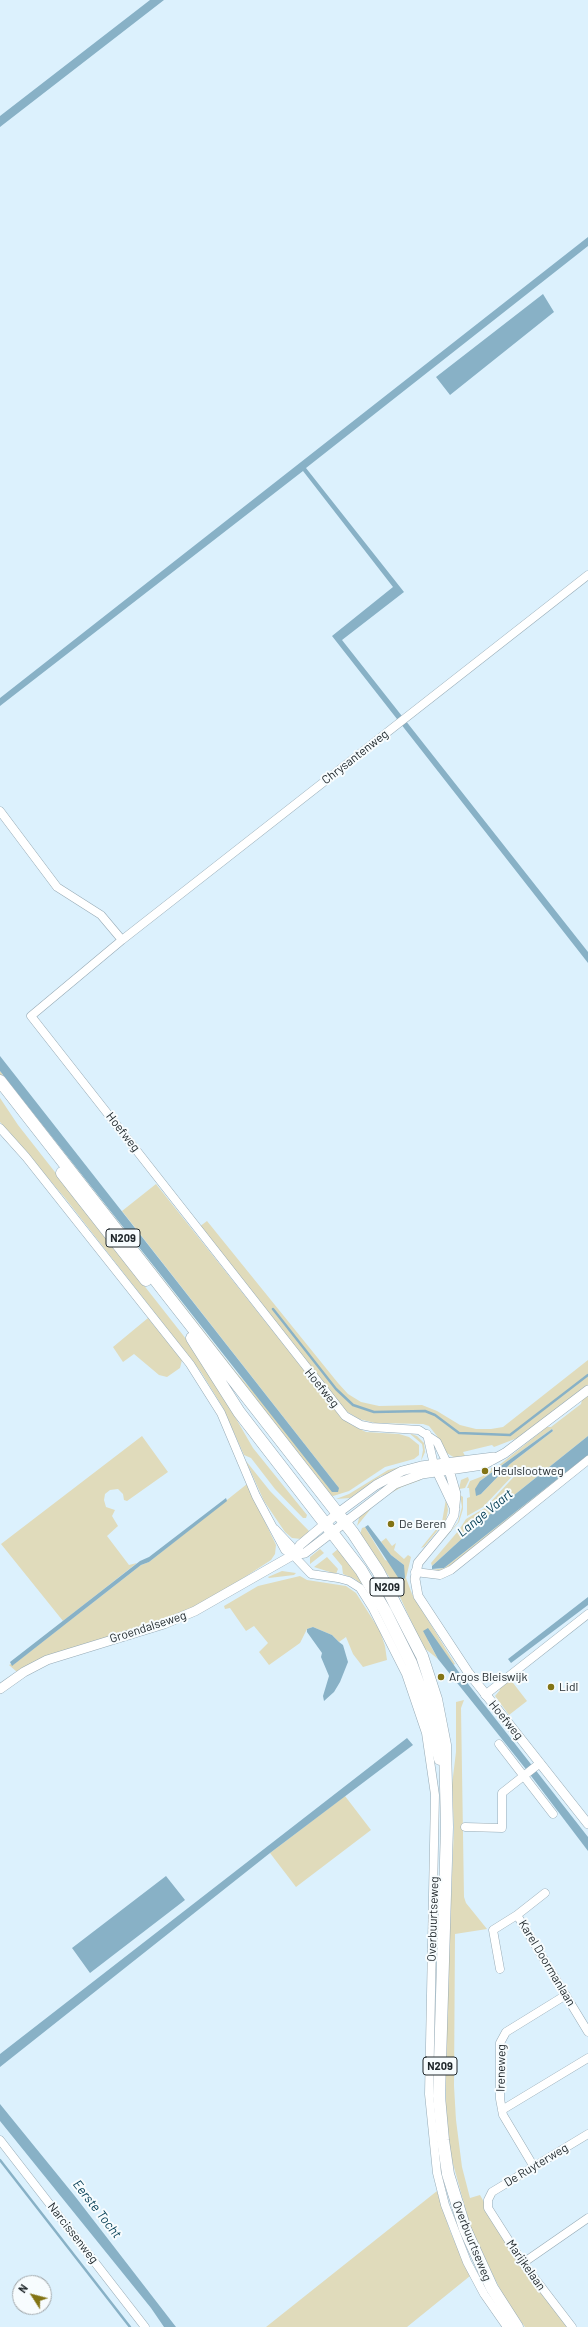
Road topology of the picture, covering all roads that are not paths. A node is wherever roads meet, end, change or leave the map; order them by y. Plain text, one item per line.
1 (588, 575) edge
2 (0, 811) edge
3 (122, 940) junction
4 (0, 1081) edge
5 (0, 1093) edge
6 (0, 1128) edge
7 (588, 1390) edge
8 (427, 1434) junction
9 (588, 1460) edge
10 (448, 1467) junction
11 (435, 1468) junction
12 (455, 1509) junction
13 (341, 1518) junction
14 (329, 1528) junction
15 (293, 1555) junction
16 (415, 1572) junction
17 (588, 1614) edge
18 (0, 1689) edge
19 (485, 1695) junction
20 (499, 1744) dead end
21 (538, 1765) junction
22 (525, 1774) junction
23 (446, 1788) junction
24 (553, 1814) dead end
25 (588, 1824) edge
26 (465, 1827) dead end
27 (545, 1893) dead end
28 (517, 1915) junction
29 (500, 1969) dead end
30 (566, 1995) junction
31 (588, 2032) edge
32 (588, 2058) edge
33 (502, 2110) junction
34 (588, 2134) edge
35 (0, 2140) edge
36 (534, 2167) junction
37 (488, 2200) joint
38 (588, 2218) edge
39 (523, 2263) junction
40 (145, 2327) edge
41 (507, 2327) edge
42 (517, 2327) edge
43 (572, 2327) edge

1 - 3 street, Chrysantenweg
2 - 3 street
3 - 8 street, Hoefweg
4 - 13 main road, N209
5 - 14 main road, N209
6 - 15 street
7 - 10 street
8 - 10 street
8 - 11 street
9 - 16 street
10 - 11 street
10 - 12 street
11 - 12 street
11 - 13 street
12 - 16 street
13 - 14 street, Groendalseweg
13 - 23 main road, Overbuurtseweg / N209
14 - 15 street, Groendalseweg
14 - 23 main road, Overbuurtseweg / N209
15 - 18 street, Groendalseweg
15 - 41 street, Overbuurtseweg
16 - 19 street, Hoefweg
17 - 19 street
19 - 21 street, Hoefweg
20 - 22 street, Hoefweg
21 - 22 street
21 - 25 street, Hoefweg
22 - 24 street, Hoefweg
22 - 26 street
23 - 42 main road, Overbuurtseweg / N209
27 - 28 street, Karel Doormanlaan
28 - 29 street, Karel Doormanlaan
28 - 30 street, Karel Doormanlaan
30 - 31 street, Karel Doormanlaan
30 - 33 street, Ireneweg
32 - 33 street
33 - 36 street, Ireneweg
34 - 36 street, De Ruyterweg
35 - 40 street, Narcissenweg
36 - 37 street, De Ruyterweg
37 - 39 street, Marijkelaan
38 - 39 street
39 - 43 street, Marijkelaan

